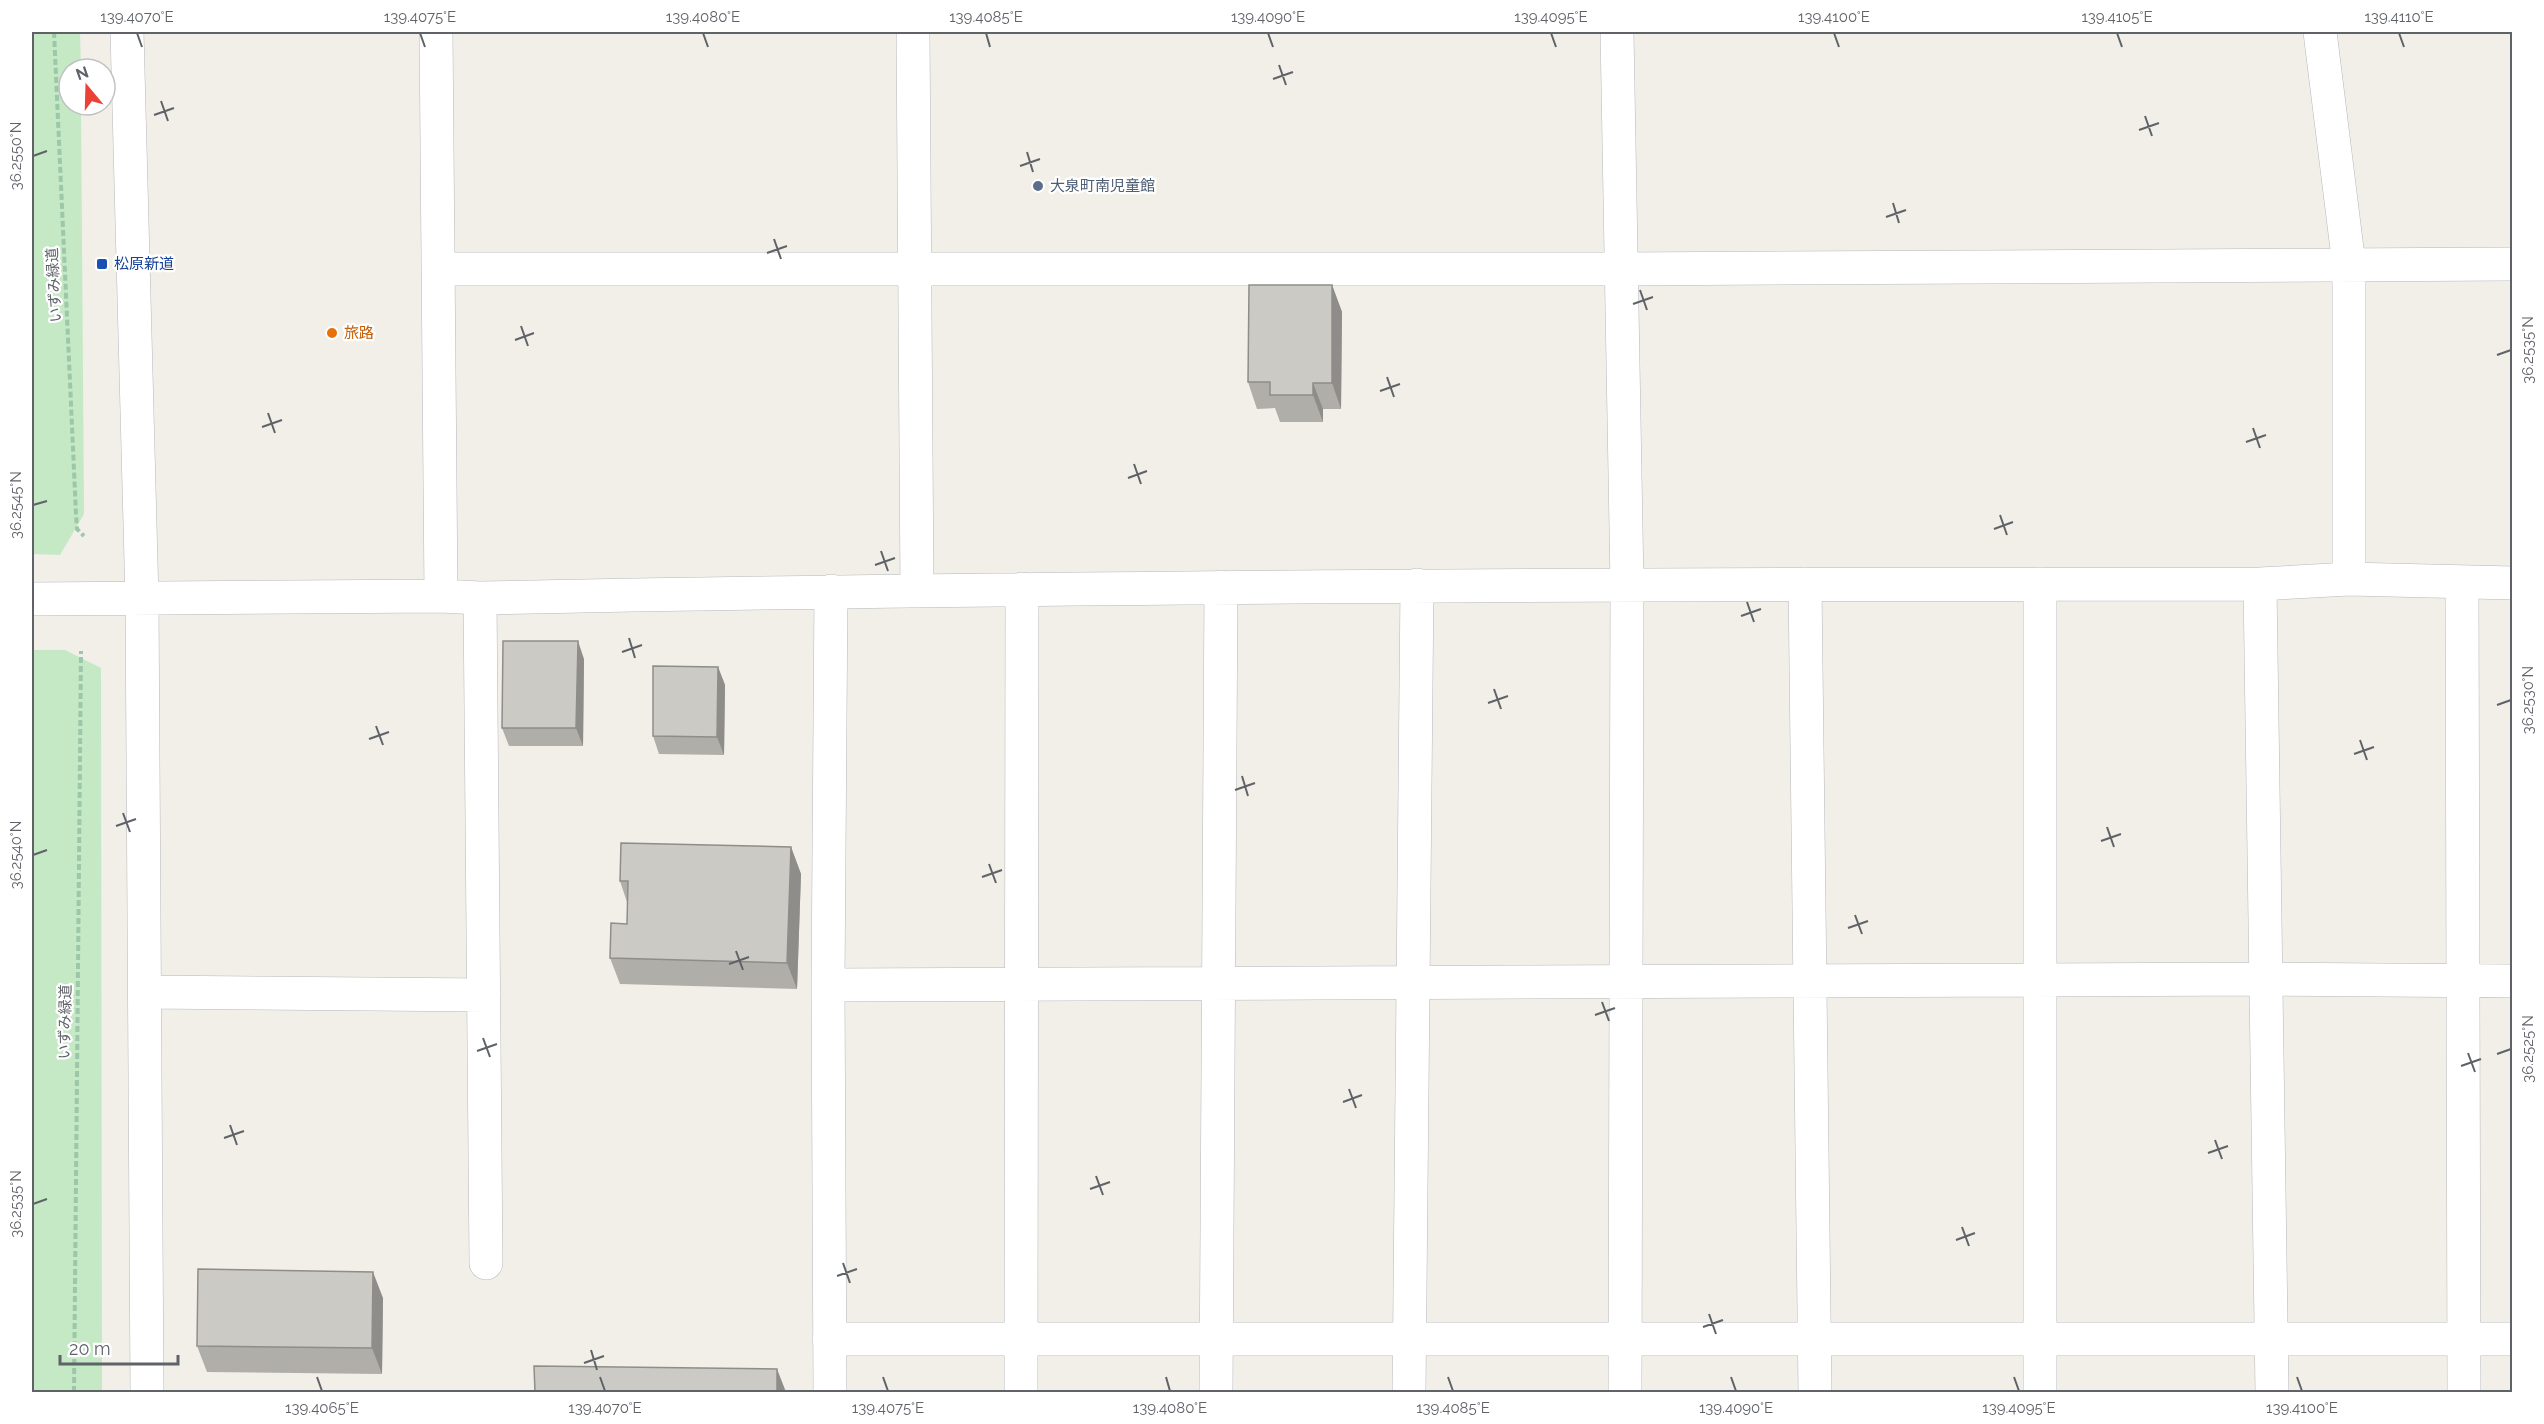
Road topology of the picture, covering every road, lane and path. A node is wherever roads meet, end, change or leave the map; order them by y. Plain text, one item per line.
1 (54, 32) edge
2 (127, 32) edge
3 (436, 32) edge
4 (913, 32) edge
5 (1617, 32) edge
6 (2320, 32) edge
7 (2512, 264) edge
8 (2349, 265) junction
9 (438, 269) junction
10 (915, 269) junction
11 (1622, 269) junction
12 (84, 536) dead end
13 (2349, 579) junction
14 (2462, 583) junction
15 (2512, 583) edge
16 (1627, 584) junction
17 (1805, 584) junction
18 (2040, 584) junction
19 (2260, 584) junction
20 (1417, 585) junction
21 (1221, 587) junction
22 (1022, 589) junction
23 (917, 590) junction
24 (831, 591) junction
25 (441, 596) junction
26 (480, 598) junction
27 (32, 599) edge
28 (142, 600) junction
29 (81, 651) dead end
30 (2266, 980) junction
31 (2041, 981) junction
32 (2462, 981) junction
33 (2512, 981) edge
34 (1626, 982) junction
35 (1809, 982) junction
36 (1413, 983) junction
37 (1021, 984) junction
38 (1219, 984) junction
39 (828, 985) junction
40 (146, 992) junction
41 (484, 995) junction
42 (486, 1263) dead end
43 (1410, 1339) junction
44 (1625, 1339) junction
45 (1814, 1339) junction
46 (2040, 1339) junction
47 (2271, 1339) junction
48 (829, 1340) junction
49 (1021, 1340) junction
50 (1216, 1340) junction
51 (2464, 1340) junction
52 (2512, 1340) edge
53 (74, 1392) edge
54 (147, 1392) edge
55 (830, 1392) edge
56 (1021, 1392) edge
57 (1216, 1392) edge
58 (1410, 1392) edge
59 (1625, 1392) edge
60 (1815, 1392) edge
61 (2040, 1392) edge
62 (2272, 1392) edge
63 (2464, 1392) edge

1 - 12 path, いずみ緑道
2 - 28 street
3 - 9 street
4 - 10 street
5 - 11 street
6 - 8 street
7 - 8 street
8 - 11 street
8 - 13 street
9 - 10 street
9 - 25 street
10 - 11 street
10 - 23 street
11 - 16 street
13 - 14 street
13 - 19 street
14 - 15 street
14 - 32 street
16 - 17 street
16 - 20 street
16 - 34 street
17 - 18 street
17 - 35 street
18 - 19 street
18 - 31 street
19 - 30 street
20 - 21 street
20 - 36 street
21 - 22 street
21 - 38 street
22 - 23 street
22 - 37 street
23 - 24 street
24 - 26 street
24 - 39 street
25 - 26 street
25 - 28 street
26 - 41 street
27 - 28 street
28 - 40 street
29 - 53 path, いずみ緑道
30 - 31 street
30 - 32 street
30 - 47 street
31 - 35 street
31 - 46 street
32 - 33 street
32 - 51 street
34 - 35 street
34 - 36 street
34 - 44 street
35 - 45 street
36 - 38 street
36 - 43 street
37 - 38 street
37 - 39 street
37 - 49 street
38 - 50 street
39 - 48 street
40 - 41 street
40 - 54 street
41 - 42 street
43 - 44 street
43 - 50 street
43 - 58 street
44 - 45 street
44 - 59 street
45 - 46 street
45 - 60 street
46 - 47 street
46 - 61 street
47 - 51 street
47 - 62 street
48 - 49 street
48 - 55 street
49 - 50 street
49 - 56 street
50 - 57 street
51 - 52 street
51 - 63 street

